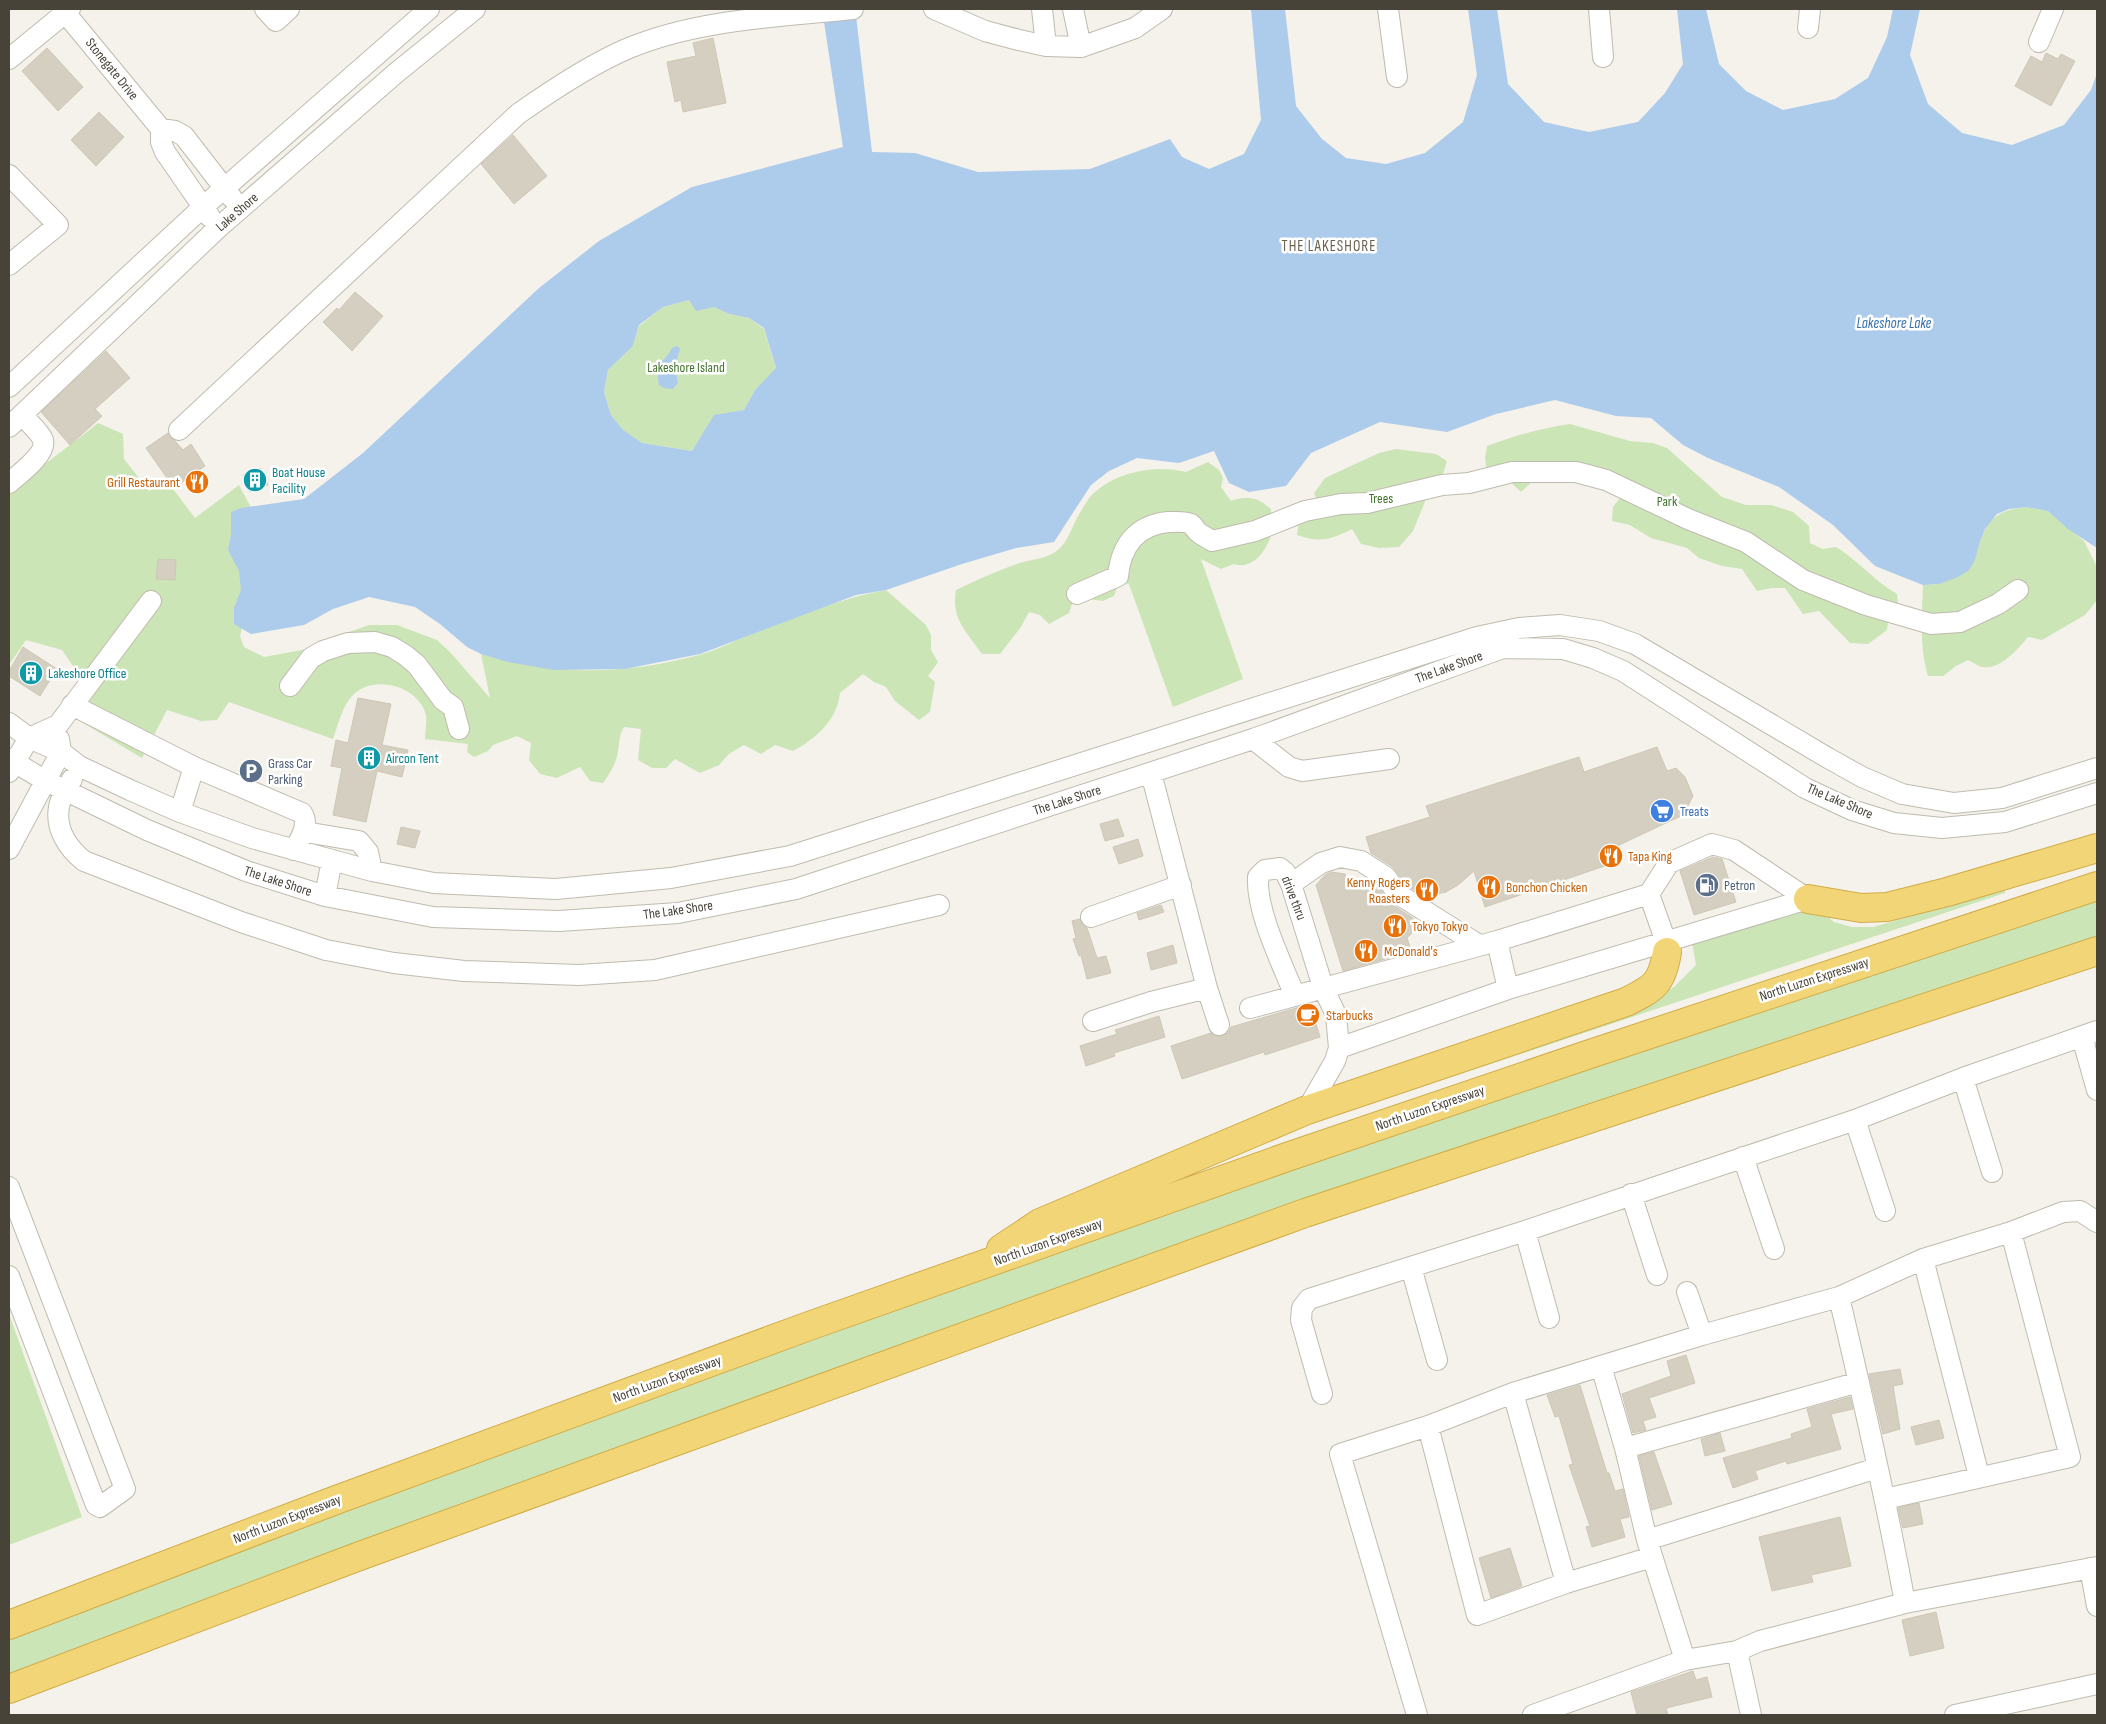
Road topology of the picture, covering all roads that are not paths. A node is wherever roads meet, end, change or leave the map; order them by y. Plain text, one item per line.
1 (265, 9) edge
2 (289, 9) edge
3 (430, 9) edge
4 (475, 9) edge
5 (853, 9) edge
6 (934, 9) edge
7 (1042, 9) edge
8 (1073, 9) edge
9 (1162, 9) edge
10 (1388, 9) edge
11 (1599, 9) edge
12 (2053, 9) edge
13 (66, 10) edge
14 (2039, 42) dead end
15 (1046, 46) junction
16 (1081, 47) junction
17 (1603, 57) dead end
18 (9, 59) edge
19 (1397, 77) dead end
20 (161, 129) junction
21 (9, 175) edge
22 (220, 182) junction
23 (198, 200) junction
24 (241, 209) junction
25 (218, 228) junction
26 (9, 265) edge
27 (42, 356) junction
28 (61, 377) junction
29 (9, 387) edge
30 (16, 421) edge
31 (180, 430) dead end
32 (9, 483) edge
33 (2018, 590) dead end
34 (1077, 594) dead end
35 (151, 601) dead end
36 (290, 686) dead end
37 (1720, 695) junction
38 (72, 705) junction
39 (1225, 718) junction
40 (9, 722) edge
41 (1703, 722) junction
42 (58, 725) junction
43 (459, 729) dead end
44 (29, 738) junction
45 (1254, 739) junction
46 (1234, 745) junction
47 (61, 752) junction
48 (1389, 759) dead end
49 (10, 764) edge
50 (80, 766) junction
51 (194, 767) junction
52 (2097, 768) edge
53 (1150, 773) junction
54 (46, 781) junction
55 (66, 790) junction
56 (2097, 793) edge
57 (180, 812) junction
58 (304, 832) junction
59 (2097, 848) edge
60 (9, 849) edge
61 (294, 850) junction
62 (332, 860) junction
63 (372, 871) junction
64 (1291, 884) junction
65 (1181, 885) junction
66 (2097, 886) edge
67 (1649, 894) junction
68 (325, 896) junction
69 (1808, 899) junction
70 (939, 904) dead end
71 (1091, 917) dead end
72 (1488, 943) junction
73 (1666, 947) junction
74 (2097, 951) edge
75 (1323, 987) junction
76 (1207, 988) junction
77 (1508, 989) junction
78 (1295, 996) junction
79 (1250, 1008) dead end
80 (1093, 1021) dead end
81 (1219, 1025) dead end
82 (2090, 1034) edge
83 (1339, 1048) junction
84 (1963, 1078) junction
85 (2097, 1090) edge
86 (1307, 1110) junction
87 (1855, 1120) junction
88 (1743, 1157) junction
89 (1992, 1172) dead end
90 (9, 1187) edge
91 (1631, 1194) junction
92 (1885, 1211) dead end
93 (2097, 1222) edge
94 (1525, 1231) junction
95 (2011, 1232) junction
96 (1774, 1249) dead end
97 (1923, 1259) junction
98 (1411, 1267) junction
99 (970, 1270) junction
100 (1657, 1275) dead end
101 (9, 1276) edge
102 (1687, 1292) dead end
103 (1839, 1297) junction
104 (1549, 1318) dead end
105 (1702, 1335) junction
106 (1437, 1360) dead end
107 (1601, 1366) junction
108 (1859, 1382) junction
109 (1513, 1393) junction
110 (1322, 1394) dead end
111 (1428, 1426) junction
112 (1625, 1448) junction
113 (1876, 1468) junction
114 (1979, 1476) junction
115 (1886, 1499) junction
116 (1650, 1549) junction
117 (2094, 1568) edge
118 (1566, 1583) junction
119 (1905, 1603) junction
120 (2097, 1606) edge
121 (9, 1625) edge
122 (1737, 1651) junction
123 (1685, 1660) junction
124 (2097, 1684) edge
125 (9, 1689) edge
126 (1418, 1715) edge
127 (1533, 1715) edge
128 (1751, 1715) edge
129 (1955, 1715) edge

1 - 2 street
3 - 22 street, Lake Shore
4 - 24 street, Lake Shore
5 - 31 street
6 - 15 street
7 - 15 street
8 - 16 street
9 - 16 street
10 - 19 street
11 - 17 street
12 - 14 street
13 - 18 street
13 - 20 street, Stonegate Drive
15 - 16 street
20 - 22 street
20 - 23 street, Stonegate Drive
21 - 26 street
22 - 23 street, Lake Shore
22 - 24 street
23 - 25 street, Stonegate Drive
23 - 27 street, Lake Shore
24 - 25 street, Lake Shore
25 - 28 street, Lake Shore
27 - 28 street
27 - 29 street, Lake Shore
28 - 30 street, Lake Shore
30 - 32 street
33 - 34 street
35 - 38 street
36 - 43 street
37 - 39 street, The Lake Shore
37 - 41 street
37 - 52 street, The Lake Shore
38 - 42 street
38 - 51 street
39 - 46 street
39 - 63 street, The Lake Shore
40 - 44 street, The Lake Shore
41 - 45 street, The Lake Shore
41 - 56 street, The Lake Shore
42 - 44 street
42 - 47 street
44 - 47 street, The Lake Shore
44 - 49 street
45 - 46 street, The Lake Shore
45 - 48 street
46 - 53 street, The Lake Shore
47 - 50 street, The Lake Shore
47 - 54 street
49 - 54 street, The Lake Shore
50 - 55 street
50 - 57 street, The Lake Shore
51 - 57 street
51 - 58 street
53 - 65 street
53 - 68 street, The Lake Shore
54 - 55 street, The Lake Shore
54 - 60 street
55 - 68 street, The Lake Shore
55 - 70 street
57 - 61 street, The Lake Shore
58 - 61 street
58 - 63 street
59 - 69 highway
61 - 62 street, The Lake Shore
62 - 63 street, The Lake Shore
62 - 68 street
64 - 72 street
64 - 75 street, drive thru
64 - 78 street, drive thru
65 - 71 street
65 - 76 street
66 - 99 highway, North Luzon Expressway
67 - 69 street
67 - 72 street
67 - 73 street
69 - 73 street
72 - 75 street
72 - 77 street
73 - 77 street
73 - 86 highway
74 - 125 highway
75 - 78 street
75 - 83 street, drive thru
76 - 80 street
76 - 81 street
77 - 83 street
78 - 79 street
82 - 84 street
82 - 85 street
83 - 86 street
84 - 87 street
84 - 89 street
86 - 99 highway
87 - 88 street
87 - 92 street
88 - 91 street
88 - 96 street
90 - 101 street
91 - 94 street
91 - 100 street
93 - 95 street
94 - 98 street
94 - 104 street
95 - 97 street
95 - 114 street
97 - 103 street
97 - 114 street
98 - 106 street
98 - 110 street
99 - 121 highway, North Luzon Expressway
102 - 105 street
103 - 105 street
103 - 108 street
105 - 107 street
107 - 109 street
107 - 112 street
108 - 112 street
108 - 113 street
109 - 111 street
109 - 118 street
111 - 118 street
111 - 126 street
112 - 116 street
113 - 115 street
113 - 116 street
114 - 115 street
115 - 119 street
116 - 118 street
116 - 123 street
117 - 119 street
117 - 120 street
119 - 122 street
122 - 123 street
122 - 128 street
123 - 127 street
124 - 129 street

